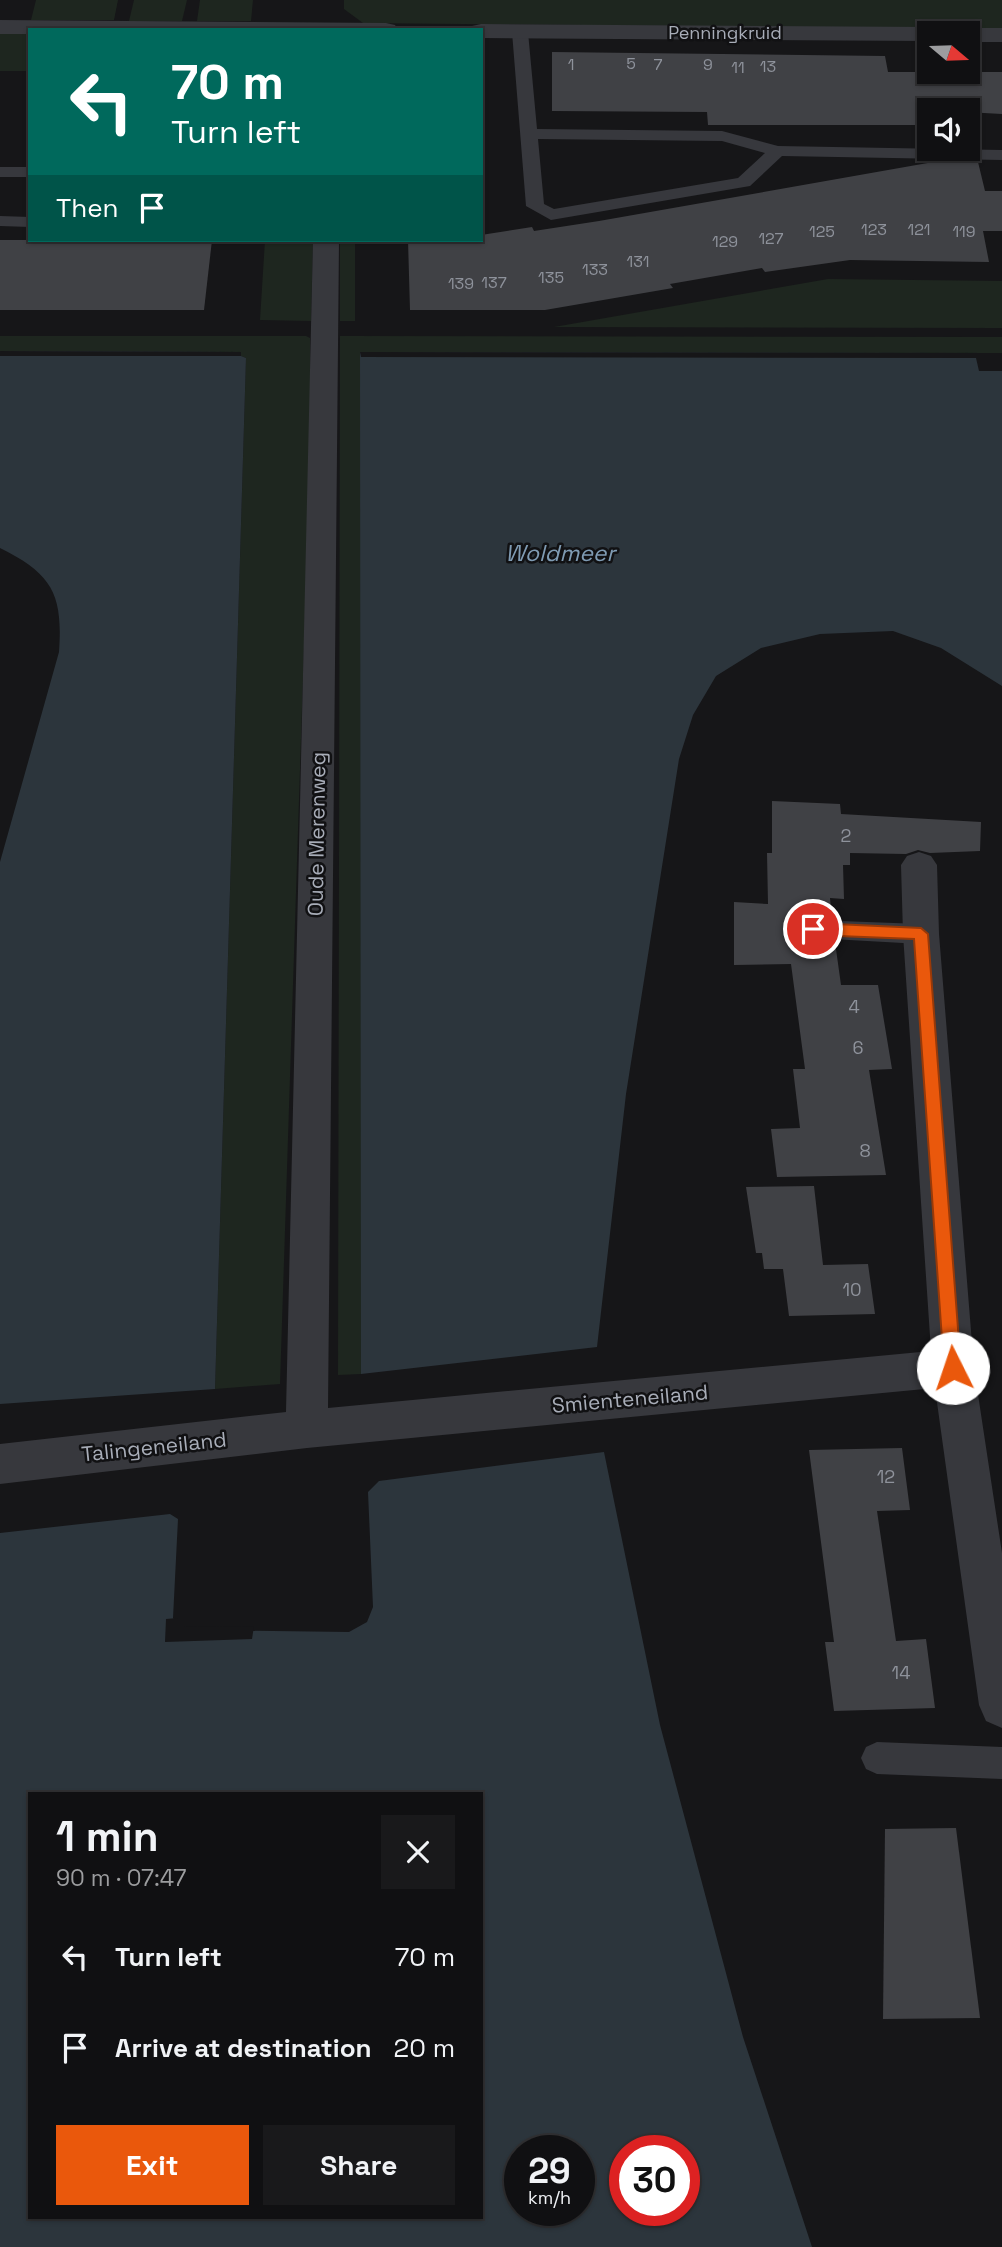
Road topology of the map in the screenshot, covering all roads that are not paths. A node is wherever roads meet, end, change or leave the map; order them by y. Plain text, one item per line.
1 (331, 23) edge
2 (0, 27) edge
3 (52, 28) edge
4 (142, 28) edge
5 (370, 28) edge
6 (483, 32) edge
7 (520, 32) junction
8 (917, 34) edge
9 (980, 35) edge
10 (1002, 35) edge
11 (527, 134) junction
12 (778, 151) junction
13 (1002, 155) edge
14 (0, 172) edge
15 (28, 172) edge
16 (0, 221) edge
17 (28, 222) edge
18 (326, 242) edge
19 (919, 865) dead end
20 (813, 929) dead end
21 (921, 934) junction
22 (953, 1368) junction
23 (307, 1429) junction
24 (0, 1464) edge
25 (1002, 1705) edge
26 (877, 1758) dead end
27 (1002, 1763) edge

1 - 4 street
1 - 5 street
2 - 3 street
6 - 7 street, Penningkruid
7 - 8 street, Penningkruid
7 - 11 lane
9 - 10 street
11 - 12 lane
11 - 12 lane
12 - 13 lane
14 - 15 lane
16 - 17 lane
18 - 23 street, Oude Merenweg
19 - 21 street
20 - 21 lane
21 - 22 street
22 - 23 street, Smienteneiland
22 - 25 street
23 - 24 street, Talingeneiland
26 - 27 lane

